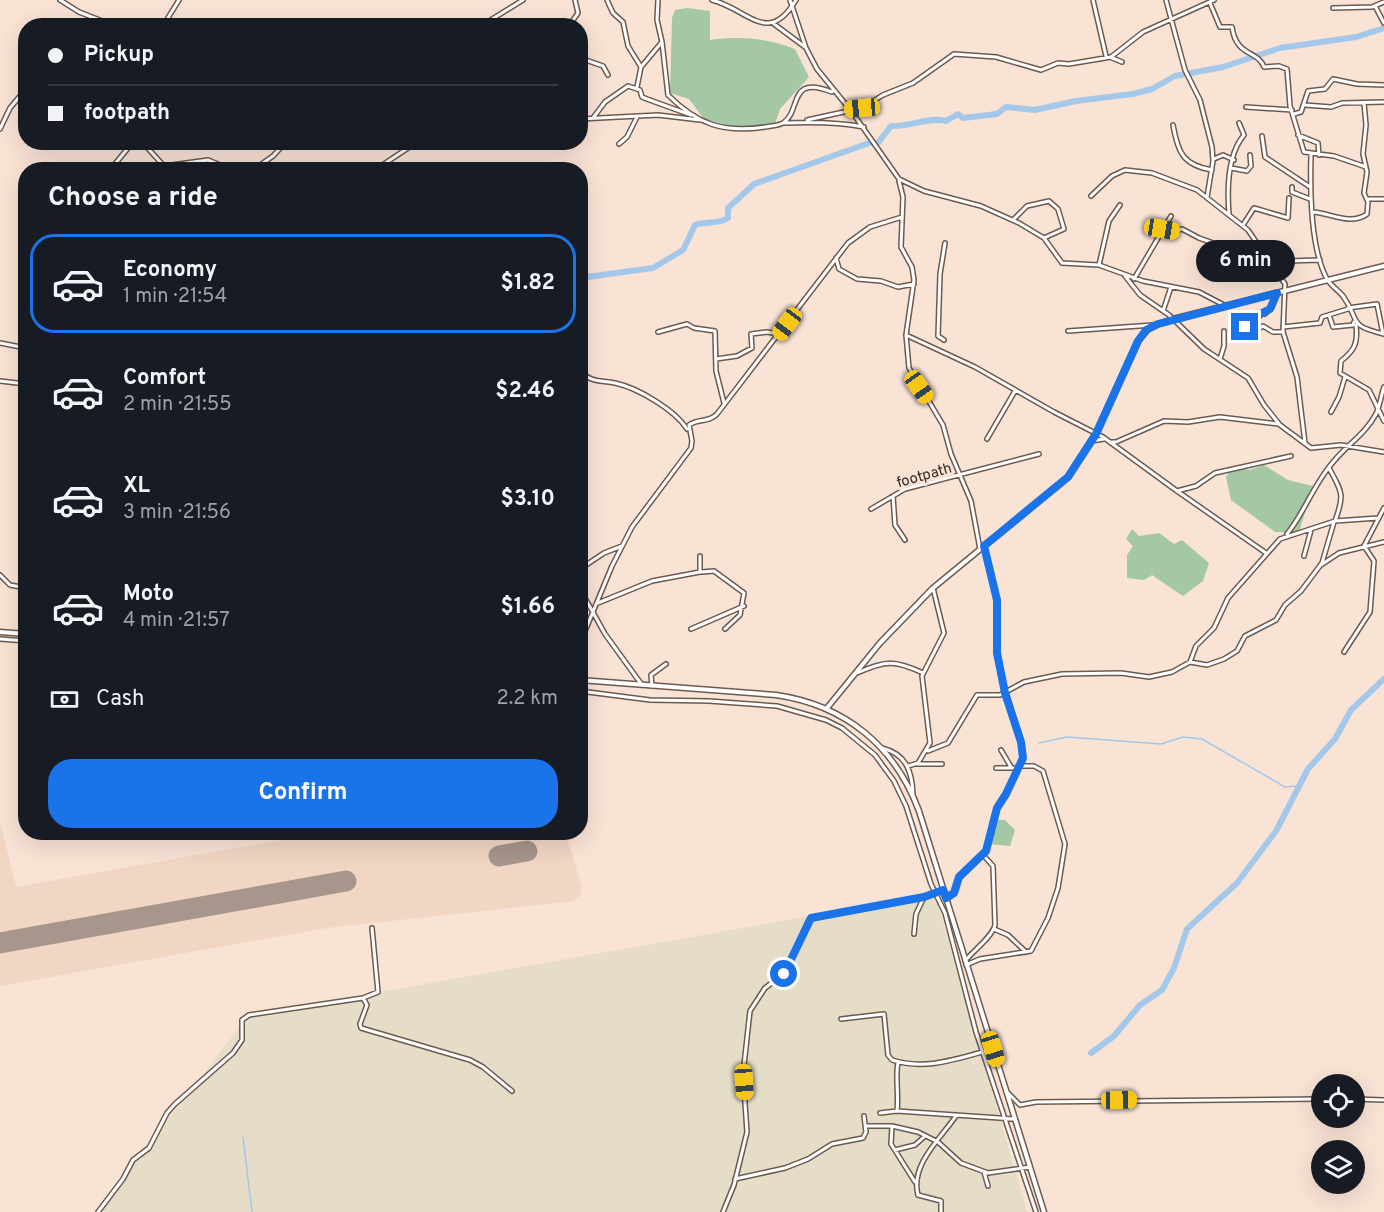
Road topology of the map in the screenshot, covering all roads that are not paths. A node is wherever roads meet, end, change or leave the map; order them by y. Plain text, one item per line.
1 (60, 0) edge
2 (179, 0) edge
3 (523, 0) edge
4 (575, 0) edge
5 (607, 0) edge
6 (658, 0) edge
7 (712, 0) edge
8 (790, 0) edge
9 (796, 0) edge
10 (1093, 0) edge
11 (1166, 0) edge
12 (1211, 1) edge
13 (1384, 2) edge
14 (792, 6) junction
15 (1375, 6) junction
16 (1333, 8) dead end
17 (94, 18) edge
18 (168, 18) edge
19 (494, 18) edge
20 (575, 18) edge
21 (1173, 20) junction
22 (773, 23) junction
23 (1384, 23) edge
24 (662, 42) junction
25 (806, 48) junction
26 (1108, 57) junction
27 (588, 61) edge
28 (1122, 62) dead end
29 (641, 67) junction
30 (608, 75) dead end
31 (1384, 85) edge
32 (637, 87) junction
33 (834, 92) junction
34 (18, 98) edge
35 (1384, 102) edge
36 (1364, 103) junction
37 (1305, 105) junction
38 (1246, 107) dead end
39 (849, 109) junction
40 (1293, 112) junction
41 (593, 117) junction
42 (637, 117) junction
43 (696, 117) junction
44 (588, 118) edge
45 (700, 120) junction
46 (807, 120) junction
47 (783, 123) junction
48 (1239, 123) dead end
49 (1173, 125) dead end
50 (864, 128) junction
51 (0, 129) edge
52 (1298, 135) junction
53 (1262, 136) dead end
54 (619, 144) dead end
55 (126, 150) edge
56 (149, 150) edge
57 (279, 150) edge
58 (405, 150) edge
59 (1311, 154) junction
60 (1250, 155) dead end
61 (1319, 155) junction
62 (1234, 160) junction
63 (1213, 161) junction
64 (117, 162) edge
65 (160, 162) edge
66 (193, 162) edge
67 (213, 162) edge
68 (264, 162) edge
69 (387, 162) edge
70 (1366, 167) junction
71 (1231, 168) junction
72 (1212, 170) junction
73 (899, 179) junction
74 (1292, 187) dead end
75 (1310, 187) junction
76 (1091, 196) dead end
77 (1207, 197) junction
78 (1288, 198) dead end
79 (1310, 199) junction
80 (1367, 199) junction
81 (1384, 199) edge
82 (1120, 205) dead end
83 (1312, 212) junction
84 (1229, 214) junction
85 (1171, 216) dead end
86 (902, 217) junction
87 (1013, 220) junction
88 (1243, 225) junction
89 (1162, 229) junction
90 (1044, 238) junction
91 (945, 243) dead end
92 (1265, 254) junction
93 (836, 257) junction
94 (1320, 260) junction
95 (1099, 265) junction
96 (1384, 267) edge
97 (1125, 276) junction
98 (1133, 279) junction
99 (1328, 280) junction
100 (914, 284) junction
101 (1171, 287) junction
102 (1285, 291) junction
103 (1277, 293) junction
104 (1226, 306) junction
105 (1348, 308) junction
106 (1163, 311) junction
107 (1329, 315) junction
108 (1173, 319) junction
109 (1355, 323) junction
110 (1154, 325) junction
111 (1283, 327) junction
112 (1068, 331) dead end
113 (1224, 331) dead end
114 (658, 332) dead end
115 (1283, 332) junction
116 (779, 334) junction
117 (906, 334) junction
118 (1384, 334) edge
119 (944, 340) dead end
120 (0, 343) edge
121 (18, 346) edge
122 (716, 359) junction
123 (1220, 359) junction
124 (1345, 377) junction
125 (588, 380) edge
126 (0, 381) edge
127 (18, 383) edge
128 (1384, 387) edge
129 (1015, 391) junction
130 (724, 405) junction
131 (1379, 408) junction
132 (1331, 412) dead end
133 (1384, 421) edge
134 (1280, 425) junction
135 (688, 430) junction
136 (1096, 434) junction
137 (987, 439) dead end
138 (1091, 441) junction
139 (1108, 441) junction
140 (1305, 443) junction
141 (1347, 445) junction
142 (1384, 452) edge
143 (1039, 454) dead end
144 (1291, 456) dead end
145 (1329, 468) junction
146 (961, 476) junction
147 (1177, 491) junction
148 (893, 496) junction
149 (1384, 508) edge
150 (871, 509) dead end
151 (1378, 518) junction
152 (1335, 521) junction
153 (1311, 530) junction
154 (1285, 536) junction
155 (905, 540) dead end
156 (1384, 542) edge
157 (622, 546) junction
158 (1365, 546) junction
159 (982, 547) junction
160 (1266, 553) junction
161 (700, 556) dead end
162 (1304, 556) dead end
163 (588, 564) edge
164 (1321, 565) junction
165 (700, 572) junction
166 (0, 575) edge
167 (18, 586) edge
168 (933, 588) junction
169 (588, 601) edge
170 (597, 604) junction
171 (744, 606) junction
172 (594, 610) junction
173 (588, 624) edge
174 (691, 629) dead end
175 (725, 629) dead end
176 (0, 632) edge
177 (18, 634) edge
178 (0, 639) edge
179 (18, 640) edge
180 (1344, 652) dead end
181 (1190, 662) junction
182 (666, 664) dead end
183 (923, 673) junction
184 (853, 674) junction
185 (588, 681) edge
186 (642, 685) junction
187 (652, 686) junction
188 (588, 692) edge
189 (1005, 693) junction
190 (827, 708) junction
191 (882, 748) junction
192 (1001, 750) dead end
193 (927, 751) junction
194 (916, 764) junction
195 (942, 764) dead end
196 (908, 766) junction
197 (1011, 766) junction
198 (1019, 767) junction
199 (996, 768) dead end
200 (913, 795) junction
201 (983, 856) junction
202 (943, 890) junction
203 (935, 894) junction
204 (924, 897) junction
205 (946, 898) junction
206 (372, 928) dead end
207 (994, 929) junction
208 (914, 934) dead end
209 (1027, 953) junction
210 (966, 963) junction
211 (363, 998) junction
212 (841, 1019) dead end
213 (993, 1049) junction
214 (984, 1051) junction
215 (898, 1062) junction
216 (1005, 1090) junction
217 (512, 1091) dead end
218 (1311, 1099) edge
219 (1365, 1099) edge
220 (1384, 1100) edge
221 (1018, 1105) junction
222 (1011, 1107) junction
223 (897, 1111) junction
224 (880, 1113) dead end
225 (864, 1116) dead end
226 (956, 1116) junction
227 (1006, 1119) junction
228 (1014, 1119) junction
229 (866, 1126) junction
230 (892, 1126) junction
231 (926, 1136) junction
232 (938, 1142) junction
233 (895, 1150) junction
234 (1030, 1167) junction
235 (1023, 1169) junction
236 (983, 1171) junction
237 (735, 1179) junction
238 (915, 1182) junction
239 (988, 1186) dead end
240 (98, 1212) edge
241 (723, 1212) edge
242 (941, 1212) edge
243 (1036, 1212) edge
244 (1044, 1212) edge

1 - 17 street
2 - 18 street
3 - 19 street
4 - 20 street
5 - 29 street
6 - 24 street
7 - 22 street
8 - 14 street
9 - 14 street
10 - 26 street
11 - 21 street
12 - 21 street
12 - 40 street
13 - 15 street
14 - 22 street
14 - 25 street
15 - 16 street
15 - 23 street
21 - 26 street
21 - 63 street
22 - 25 street
24 - 29 street
24 - 43 street
25 - 33 street
26 - 28 street
26 - 39 street
27 - 30 street
29 - 32 street
31 - 37 street
32 - 41 street
32 - 43 street
33 - 39 street
33 - 47 street
34 - 51 street
35 - 36 street
36 - 37 street
36 - 70 street
37 - 40 street
38 - 40 street
39 - 46 street
39 - 50 street
40 - 52 street
41 - 42 street
41 - 44 street
42 - 45 street
42 - 54 street
43 - 45 street
45 - 47 street
46 - 47 street
46 - 50 street
48 - 62 street
49 - 72 street
50 - 73 street
52 - 59 street
52 - 61 street
53 - 75 street
55 - 64 street
56 - 65 street
57 - 68 street
58 - 69 street
59 - 61 street
59 - 75 street
60 - 71 street
61 - 70 street
62 - 63 street
62 - 71 street
63 - 72 street
66 - 67 street
70 - 80 street
71 - 84 street
72 - 77 street
73 - 86 street
73 - 87 street
74 - 79 street
75 - 79 street
76 - 77 street
77 - 84 street
78 - 88 street
79 - 83 street
80 - 81 street
80 - 83 street
82 - 95 street
83 - 94 street
84 - 88 street
85 - 89 street
86 - 93 street
86 - 100 street
87 - 90 street
87 - 90 street
88 - 92 street
89 - 92 street
89 - 98 street
90 - 95 street
91 - 119 street
92 - 94 street
92 - 102 street
93 - 100 street
93 - 116 street
94 - 99 street
95 - 97 street
96 - 99 main road
97 - 98 street
97 - 106 street
98 - 101 street
99 - 102 main road
99 - 105 street
100 - 117 street
101 - 104 street
101 - 106 street
102 - 103 main road
102 - 111 street
103 - 104 main road
103 - 115 street
104 - 108 main road
105 - 107 street
105 - 109 street
105 - 118 street
106 - 108 street
107 - 109 street
107 - 111 street
108 - 110 main road
108 - 123 street
109 - 118 street
109 - 124 street
110 - 112 street
110 - 136 main road
111 - 115 street
113 - 123 street
114 - 122 street
115 - 140 street
116 - 122 street
116 - 130 street
117 - 129 street
117 - 146 street
120 - 121 street
122 - 130 street
123 - 134 street
124 - 131 street
124 - 132 street
125 - 135 street
126 - 127 street
128 - 131 street
129 - 136 street
129 - 137 street
130 - 135 street
131 - 133 street
131 - 141 street
134 - 139 street
134 - 140 street
135 - 157 street
136 - 138 main road
136 - 139 street
138 - 139 street
138 - 159 main road
139 - 147 street
140 - 141 street
141 - 142 street
141 - 145 street
143 - 146 street, footpath
144 - 147 street
145 - 152 street
145 - 154 street
146 - 148 street, footpath
146 - 159 street
147 - 160 street
148 - 150 street, footpath
148 - 155 street, footpath
149 - 151 street
151 - 152 street
151 - 158 street
152 - 153 street
152 - 164 street
153 - 154 street
153 - 162 street
154 - 160 street
156 - 158 street
157 - 163 street
157 - 170 street
158 - 164 street
158 - 180 street
159 - 168 main road
159 - 189 street
160 - 181 street
161 - 165 street
164 - 181 street
165 - 170 street
165 - 171 street
166 - 167 street
168 - 183 street
168 - 184 main road
169 - 172 street
170 - 172 street
171 - 174 street
171 - 175 street
172 - 173 street
172 - 186 street
176 - 177 main road
178 - 179 street
181 - 189 street
182 - 187 street
183 - 184 street
183 - 193 street
184 - 190 main road
185 - 186 main road
186 - 187 main road
187 - 190 main road
188 - 203 street
189 - 193 street
189 - 198 street
190 - 191 main road
191 - 196 street
191 - 200 main road
192 - 197 street
193 - 194 street
194 - 195 street
194 - 196 street
196 - 200 street
197 - 198 street
197 - 199 street
198 - 201 street
198 - 209 street
200 - 202 main road
201 - 205 street
201 - 207 street
202 - 203 street
202 - 205 main road
203 - 204 street
203 - 214 street
204 - 208 street
204 - 237 street
205 - 210 main road
206 - 211 street
207 - 209 street
207 - 210 street
209 - 210 street
210 - 213 main road
211 - 217 street
211 - 240 street
212 - 215 street
213 - 214 street
213 - 216 main road
214 - 215 street
214 - 227 street
215 - 223 street
216 - 221 street
216 - 222 main road
218 - 221 street
219 - 220 street
221 - 222 street
222 - 228 main road
223 - 224 street
223 - 226 street
225 - 229 street
226 - 227 street
226 - 232 street
227 - 228 street
227 - 235 street
228 - 234 main road
229 - 230 street
229 - 237 street
230 - 231 street
230 - 233 street
231 - 232 street
231 - 233 street
232 - 236 street
232 - 238 street
233 - 238 street
234 - 235 street
234 - 244 main road
235 - 236 street
235 - 243 street
236 - 239 street
237 - 241 street
238 - 242 street

